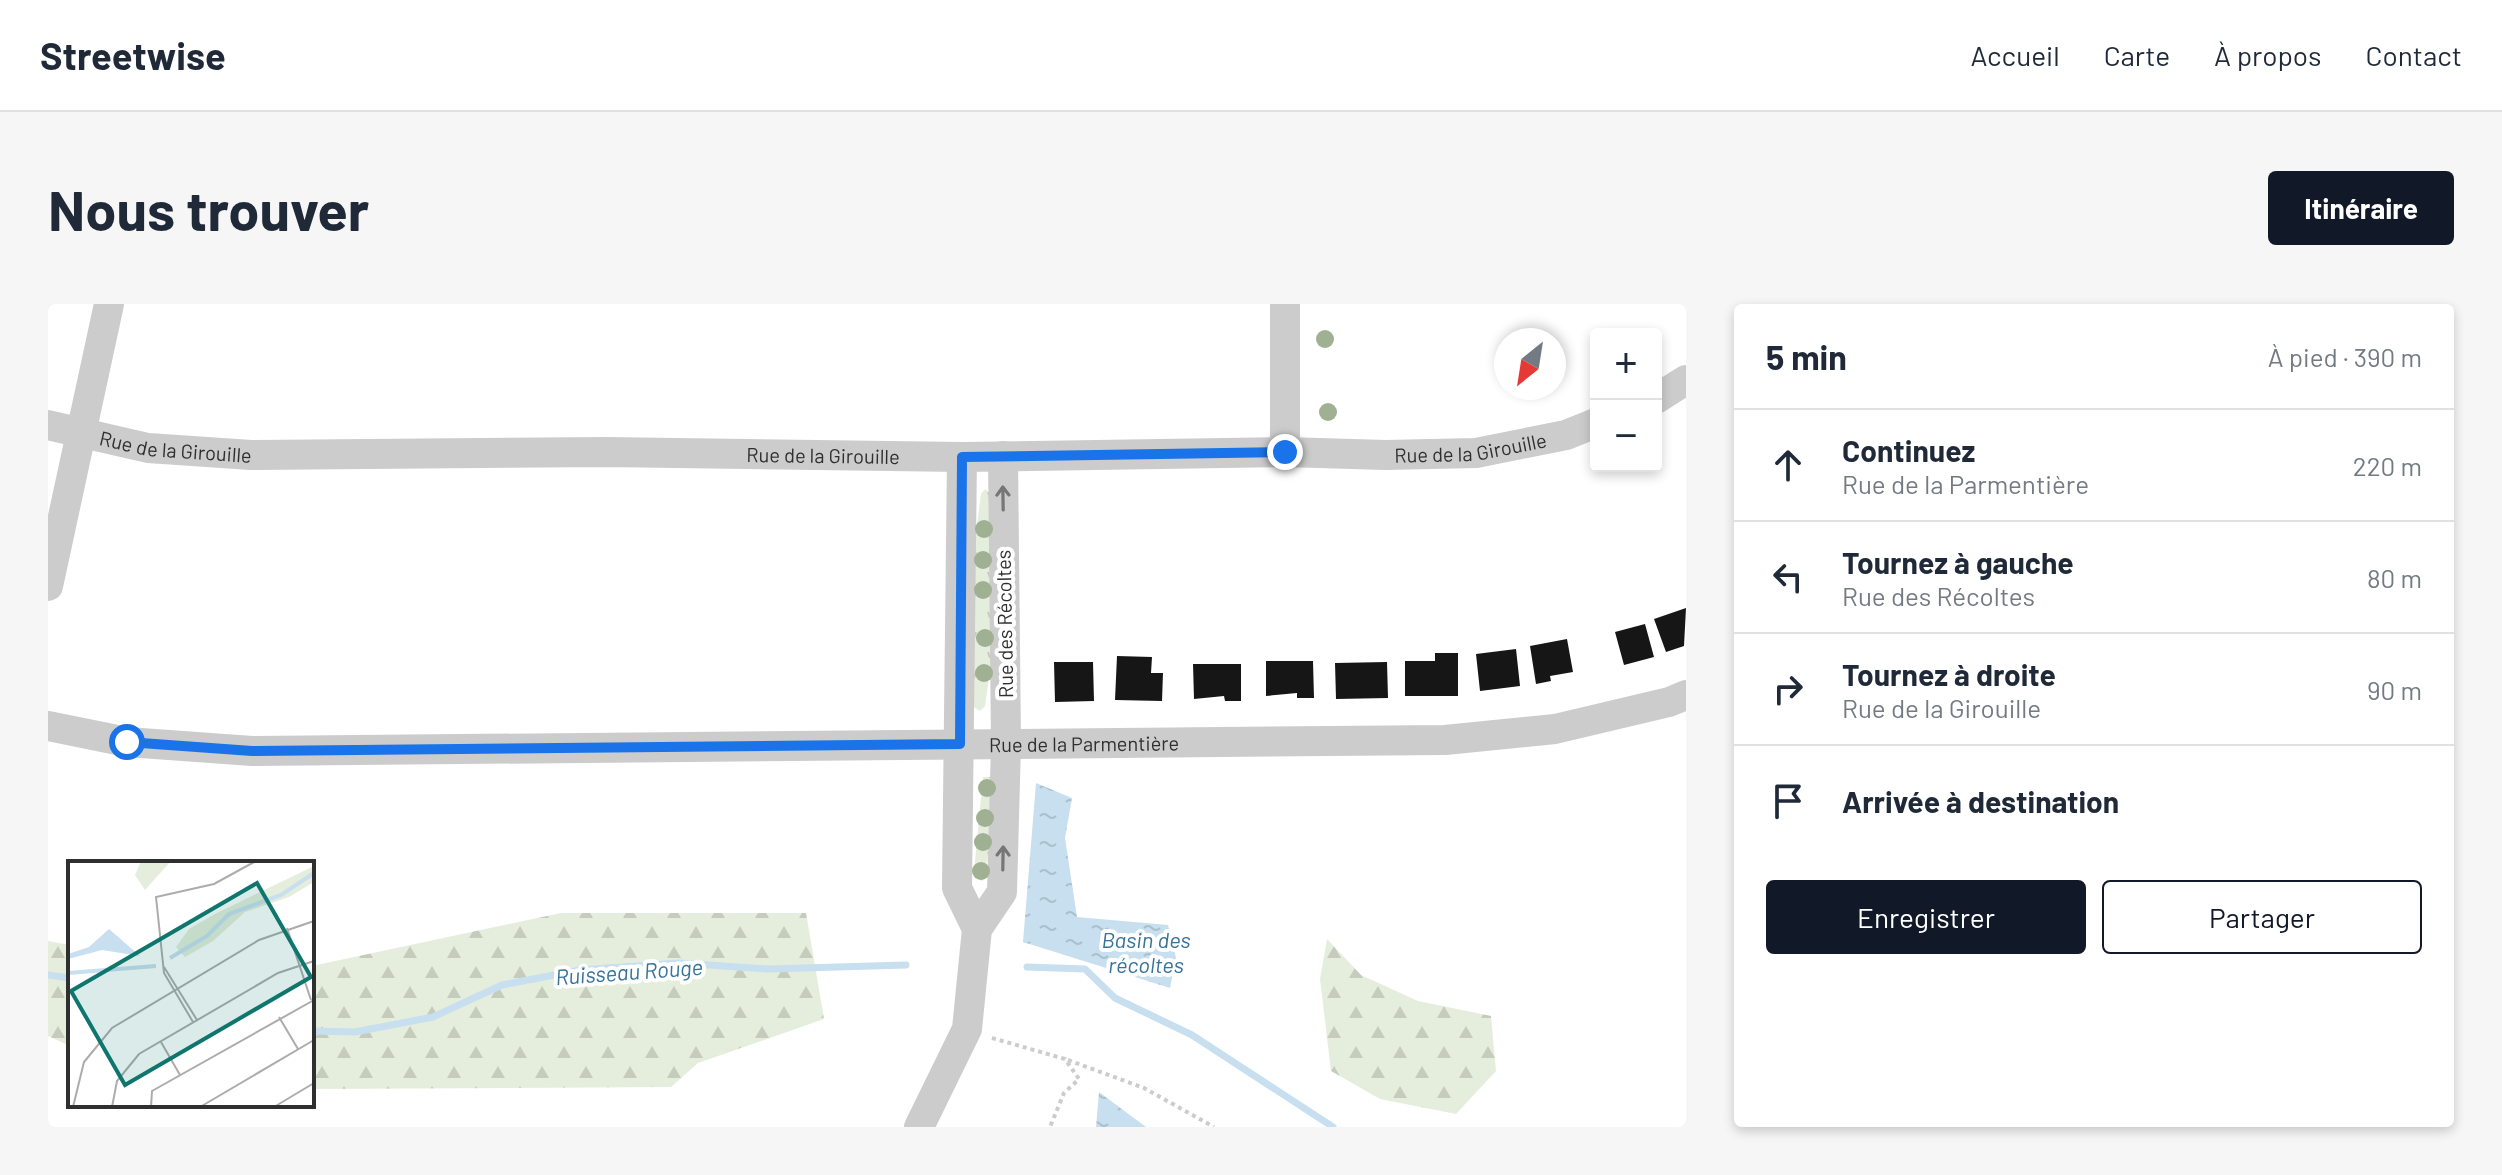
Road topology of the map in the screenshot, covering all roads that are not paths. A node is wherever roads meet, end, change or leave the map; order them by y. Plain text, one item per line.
1 (109, 304) edge
2 (1285, 304) edge
3 (1686, 380) edge
4 (1662, 395) edge
5 (48, 425) edge
6 (1590, 425) edge
7 (81, 434) junction
8 (1285, 452) junction
9 (1003, 456) junction
10 (962, 457) junction
11 (48, 586) edge
12 (1686, 695) edge
13 (48, 726) edge
14 (960, 744) junction
15 (1006, 744) junction
16 (977, 929) junction
17 (919, 1127) edge

1 - 7 street
2 - 8 street
3 - 4 street
5 - 7 street, Rue de la Girouille
6 - 8 street, Rue de la Girouille
7 - 10 street, Rue de la Girouille
7 - 11 street
8 - 9 street, Rue de la Girouille
9 - 10 street, Rue de la Girouille
15 -> 9 street, Rue des Récoltes
10 - 14 street, Rue des Récoltes
12 - 15 street, Rue de la Parmentière
13 - 14 street, Rue de la Parmentière
14 - 15 street, Rue de la Parmentière
14 - 16 street, Rue des Récoltes
16 -> 15 street, Rue des Récoltes
16 - 17 street, Rue des Récoltes

